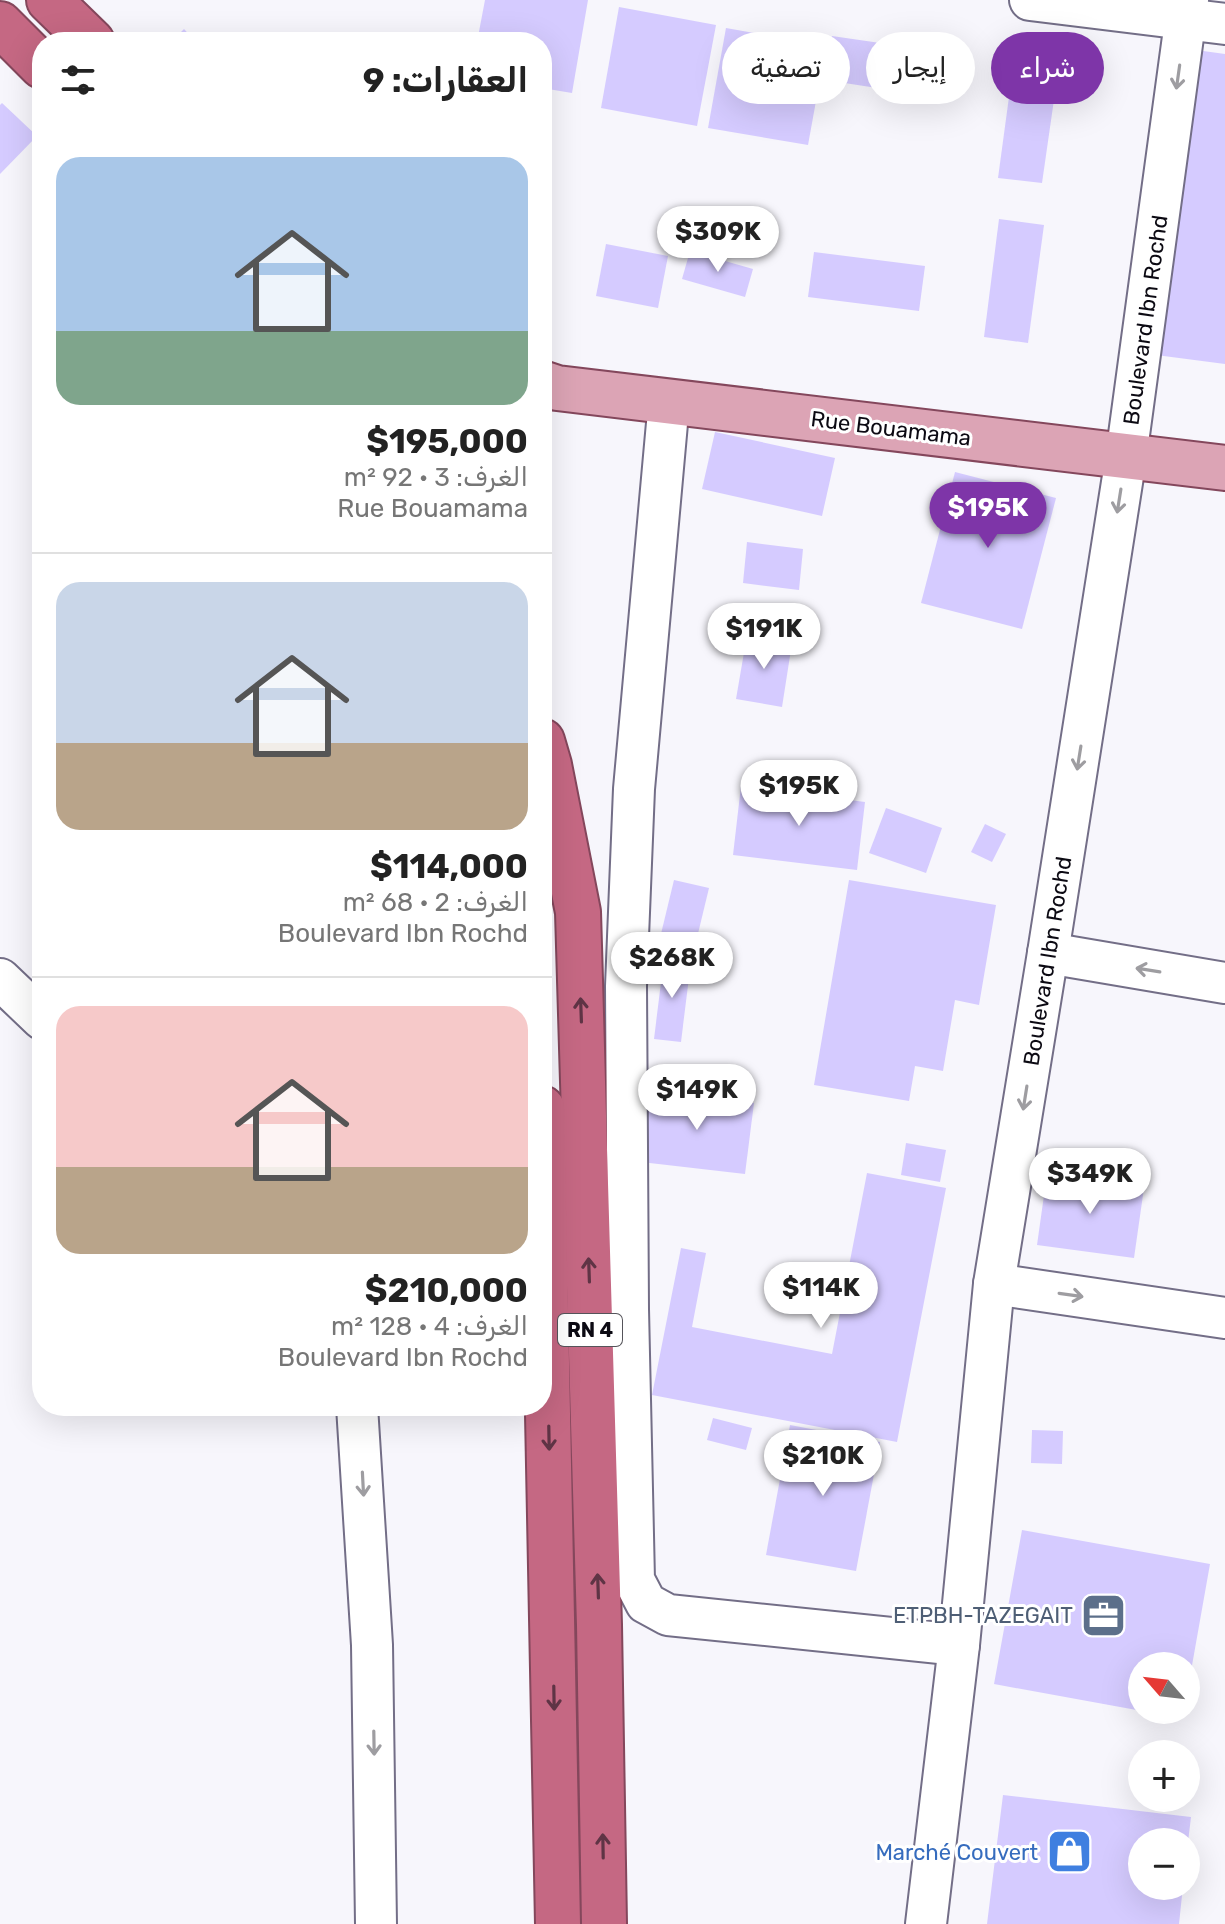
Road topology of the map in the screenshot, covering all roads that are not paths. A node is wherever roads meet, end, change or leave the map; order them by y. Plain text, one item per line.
1 (49, 0) edge
2 (1030, 0) edge
3 (1187, 10) edge
4 (0, 24) edge
5 (1225, 24) edge
6 (82, 32) edge
7 (32, 56) edge
8 (552, 388) edge
9 (669, 401) junction
10 (1126, 457) junction
11 (1225, 468) edge
12 (552, 780) edge
13 (1048, 953) junction
14 (0, 979) edge
15 (1225, 983) edge
16 (32, 1009) edge
17 (994, 1284) junction
18 (1225, 1318) edge
19 (358, 1416) edge
20 (548, 1416) edge
21 (959, 1645) junction
22 (376, 1924) edge
23 (558, 1924) edge
24 (604, 1924) edge
25 (926, 1924) edge

1 - 6 highway
2 - 3 street
3 - 5 street
3 -> 10 street, Boulevard Ibn Rochd
4 - 7 highway
8 - 9 main road, Rue Bouamama
9 - 10 main road, Rue Bouamama
9 - 21 street
10 - 11 main road, Rue Bouamama
10 -> 13 street, Boulevard Ibn Rochd
24 -> 12 highway, RN 4
15 -> 13 street
13 -> 17 street, Boulevard Ibn Rochd
14 - 16 street
17 -> 18 street
17 - 21 street, Boulevard Ibn Rochd
19 -> 22 street
20 -> 23 highway, RN 4
21 - 25 street, Boulevard Ibn Rochd

